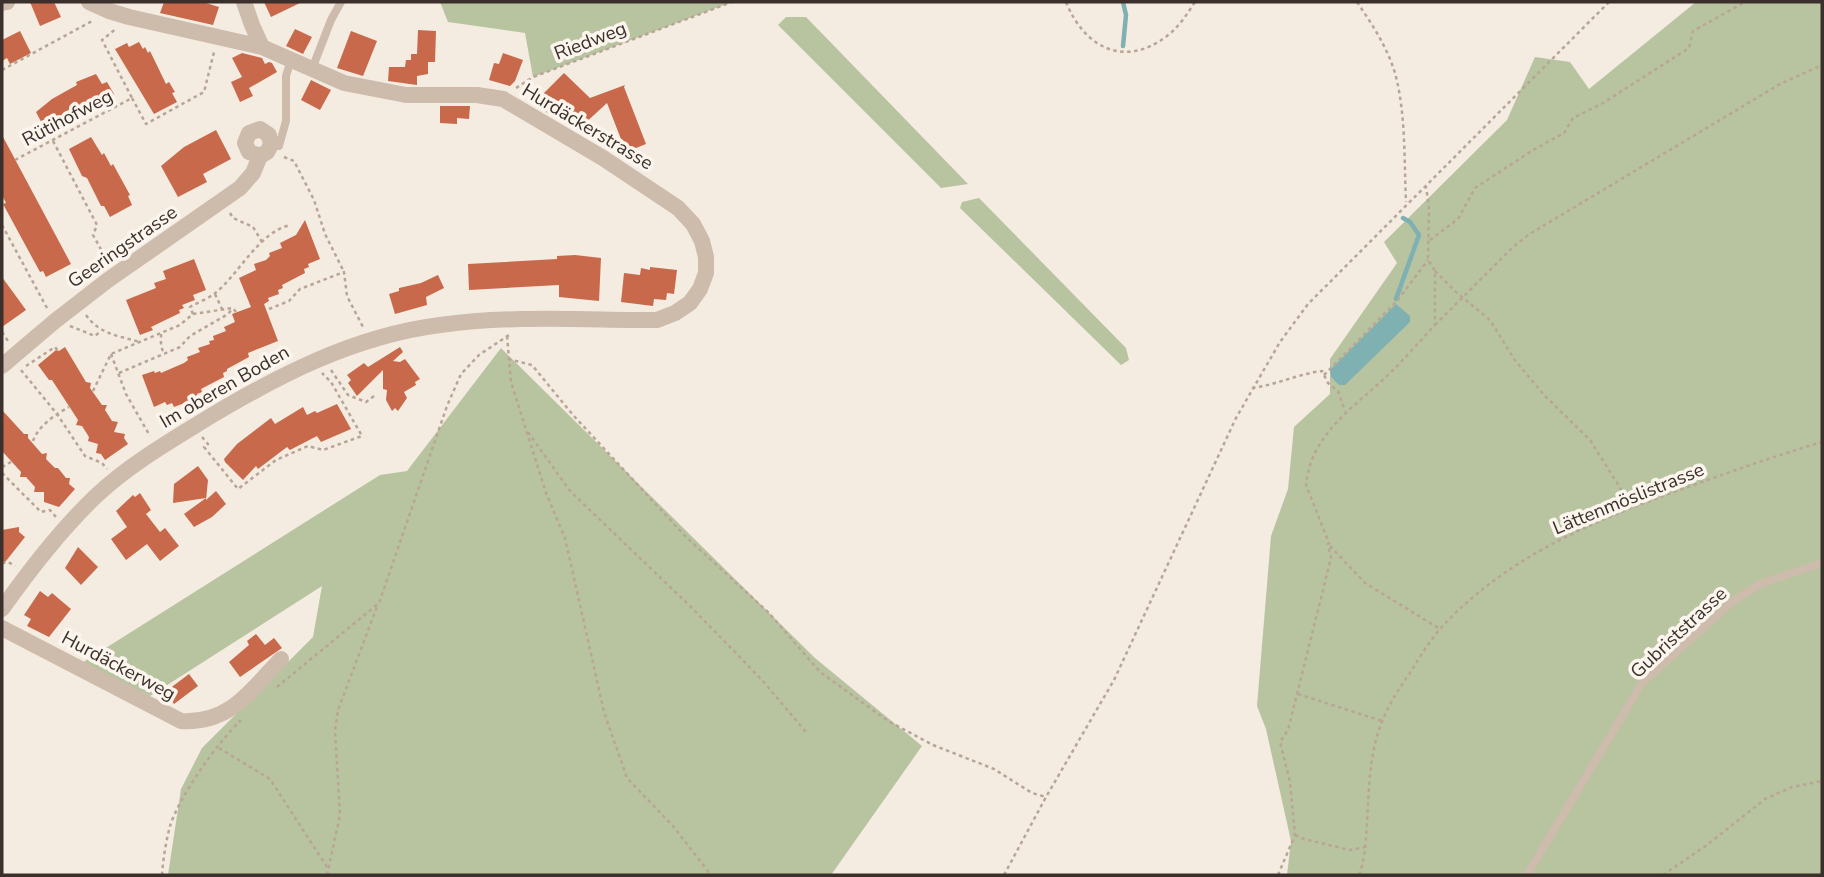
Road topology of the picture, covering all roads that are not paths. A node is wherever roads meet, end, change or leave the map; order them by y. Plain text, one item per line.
1 (7, 2) edge
2 (89, 2) edge
3 (244, 2) edge
4 (341, 2) edge
5 (2, 3) edge
6 (262, 47) junction
7 (291, 60) junction
8 (312, 69) junction
9 (270, 149) joint
10 (532, 318) joint
11 (2, 366) edge
12 (1822, 563) edge
13 (2, 609) edge
14 (2, 628) edge
15 (281, 659) dead end
16 (1527, 875) edge

1 - 5 street
2 - 6 street, Hurdäckerstrasse
3 - 6 street
4 - 8 lane
6 - 7 street, Hurdäckerstrasse
7 - 8 street, Hurdäckerstrasse
7 - 9 lane
8 - 10 street, Hurdäckerstrasse
9 - 11 street, Geeringstrasse
10 - 13 street, Im oberen Boden
12 - 16 lane, Gubriststrasse
14 - 15 street, Hurdäckerweg

